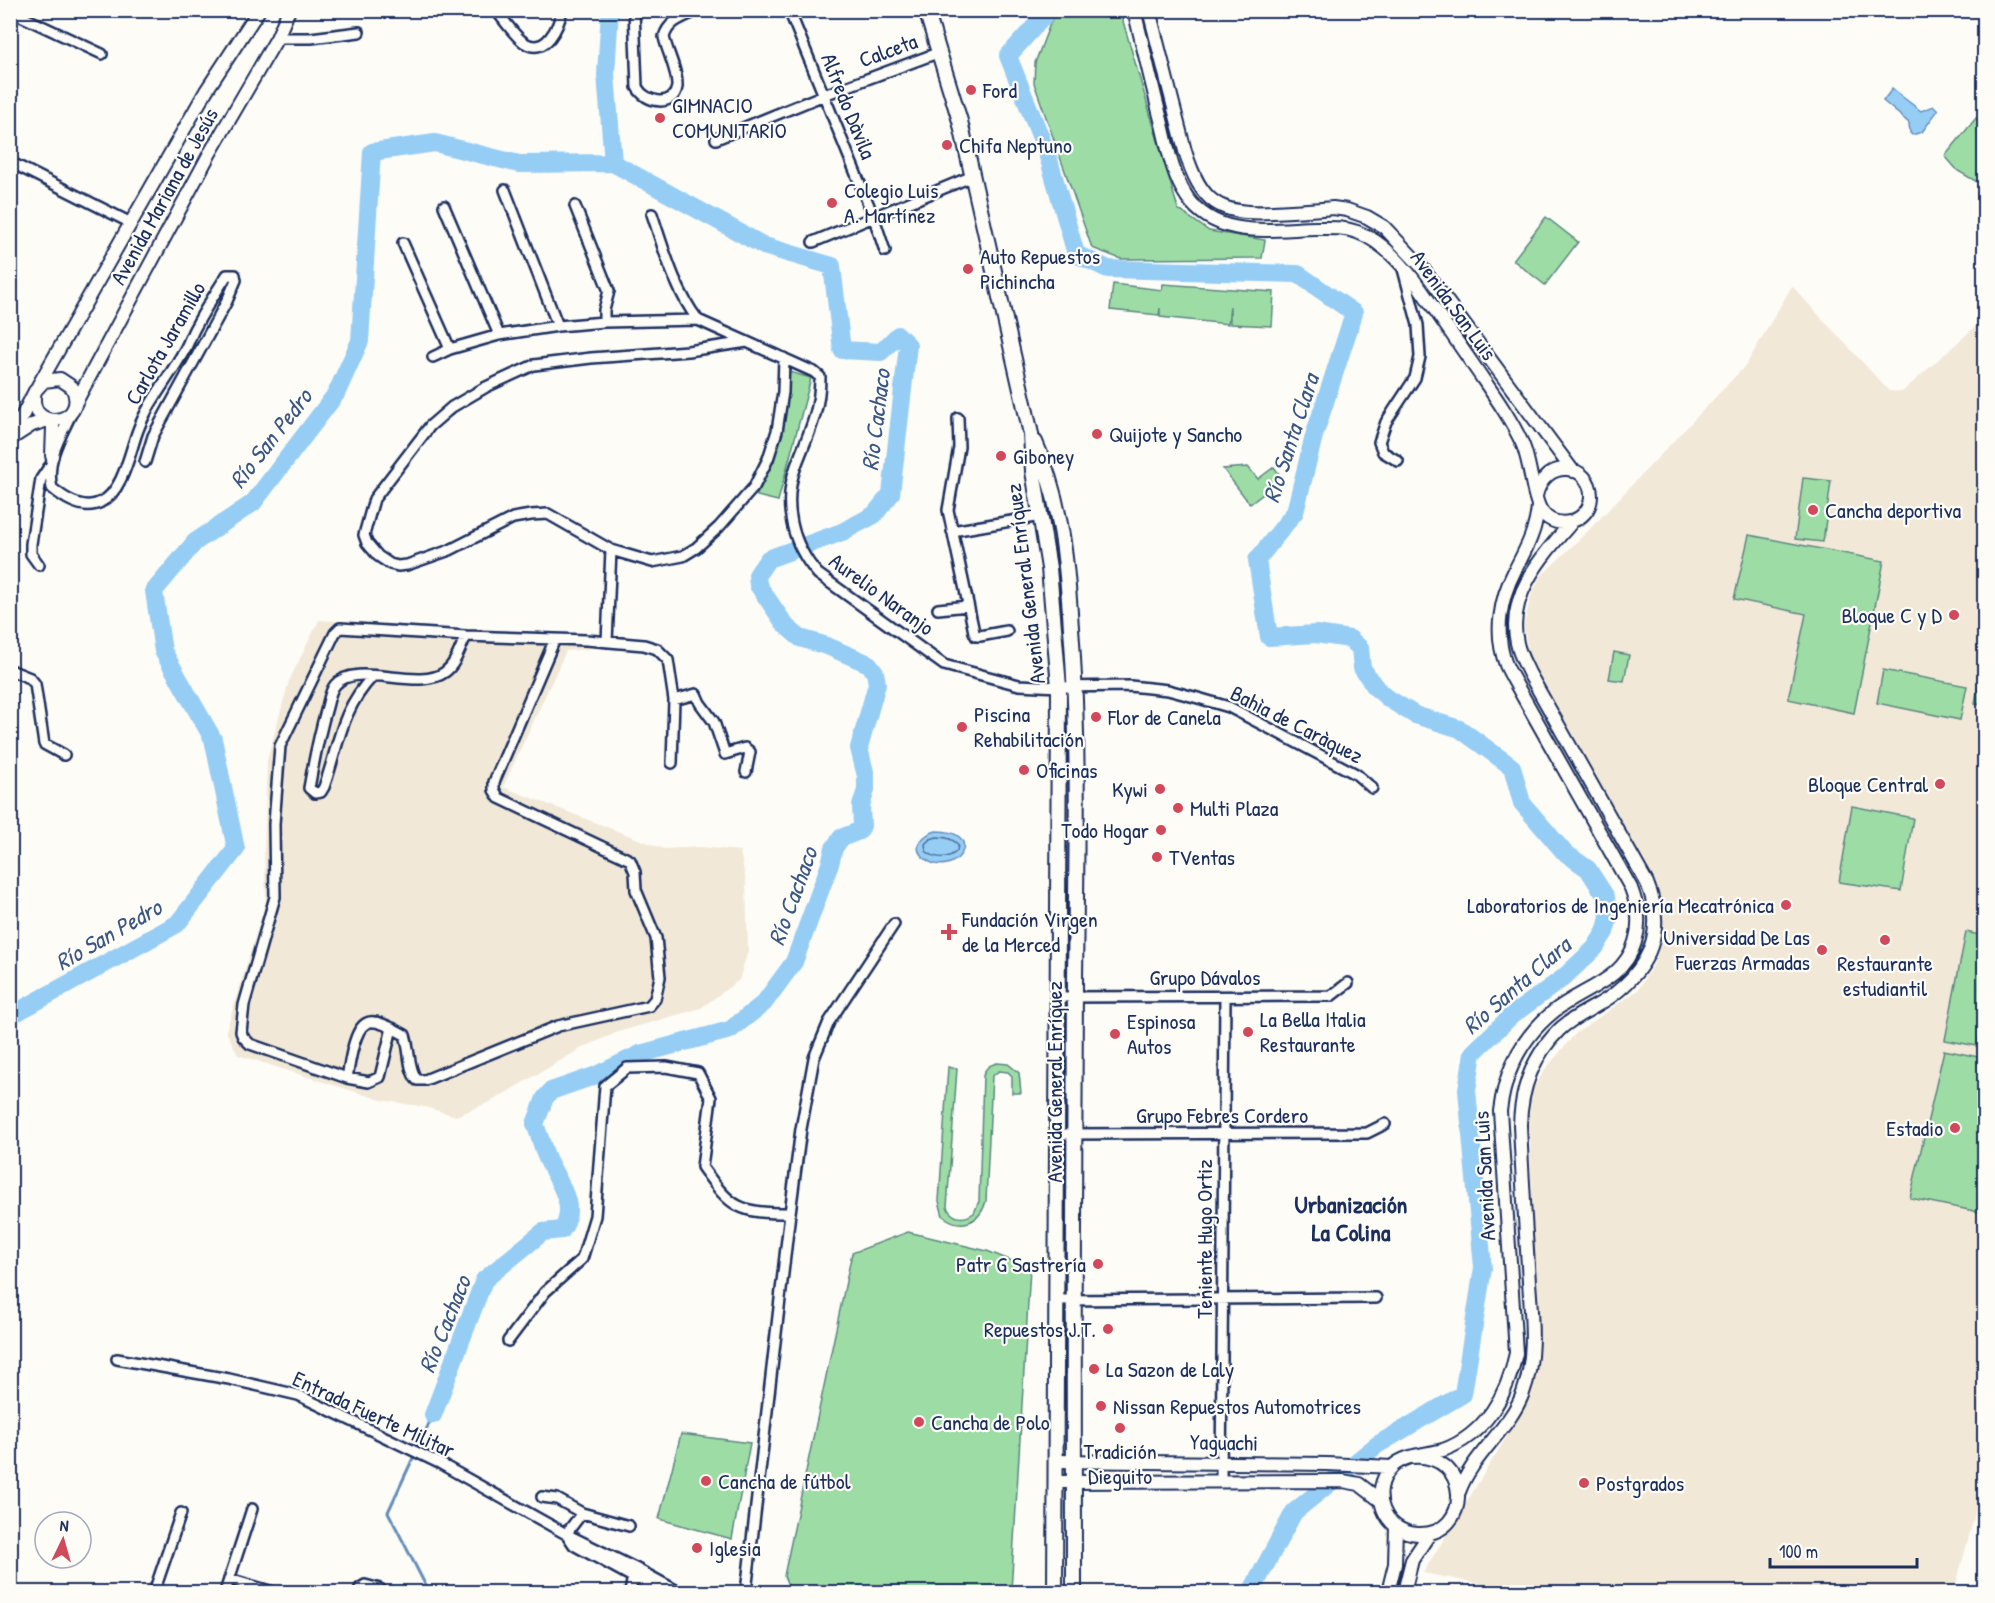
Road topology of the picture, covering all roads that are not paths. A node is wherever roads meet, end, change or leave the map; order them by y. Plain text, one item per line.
1 (259, 10) edge
2 (289, 10) edge
3 (496, 10) edge
4 (562, 10) edge
5 (634, 10) edge
6 (699, 10) edge
7 (789, 10) edge
8 (926, 10) edge
9 (1134, 10) edge
10 (1149, 10) edge
11 (10, 11) edge
12 (359, 32) dead end
13 (277, 38) junction
14 (1158, 47) junction
15 (1144, 51) junction
16 (940, 52) junction
17 (102, 54) dead end
18 (824, 95) junction
19 (716, 139) dead end
20 (10, 162) edge
21 (973, 176) junction
22 (505, 190) dead end
23 (444, 206) dead end
24 (575, 206) dead end
25 (652, 214) dead end
26 (874, 218) junction
27 (131, 223) junction
28 (813, 242) dead end
29 (403, 243) dead end
30 (885, 251) dead end
31 (1403, 266) junction
32 (698, 320) junction
33 (604, 322) junction
34 (558, 326) junction
35 (499, 335) junction
36 (749, 342) junction
37 (450, 349) junction
38 (433, 357) dead end
39 (784, 358) junction
40 (36, 388) junction
41 (74, 407) junction
42 (958, 417) dead end
43 (50, 420) junction
44 (1031, 434) junction
45 (12, 435) edge
46 (51, 461) junction
47 (1398, 461) dead end
48 (145, 462) dead end
49 (1573, 471) junction
50 (1537, 500) junction
51 (1041, 516) junction
52 (1572, 522) junction
53 (952, 531) junction
54 (611, 550) junction
55 (39, 565) dead end
56 (968, 606) junction
57 (938, 609) dead end
58 (1007, 631) dead end
59 (466, 636) junction
60 (555, 639) junction
61 (606, 642) junction
62 (1074, 659) junction
63 (1057, 660) junction
64 (10, 670) edge
65 (373, 676) junction
66 (1059, 687) junction
67 (1075, 687) junction
68 (674, 700) junction
69 (64, 755) dead end
70 (672, 763) dead end
71 (746, 772) dead end
72 (1372, 788) dead end
73 (1077, 824) junction
74 (1059, 825) junction
75 (894, 924) dead end
76 (1348, 983) dead end
77 (1075, 996) junction
78 (1057, 997) junction
79 (1225, 997) junction
80 (392, 1028) junction
81 (347, 1078) junction
82 (1385, 1124) dead end
83 (1057, 1134) junction
84 (1074, 1134) junction
85 (1224, 1135) junction
86 (790, 1214) junction
87 (1224, 1298) junction
88 (1376, 1298) dead end
89 (1058, 1300) junction
90 (1075, 1300) junction
91 (508, 1341) dead end
92 (117, 1359) dead end
93 (1411, 1457) junction
94 (1055, 1461) junction
95 (1074, 1461) junction
96 (1221, 1463) junction
97 (1392, 1467) junction
98 (1221, 1481) junction
99 (1055, 1482) junction
100 (1074, 1482) junction
101 (1459, 1492) junction
102 (542, 1497) dead end
103 (1380, 1501) junction
104 (252, 1509) dead end
105 (181, 1513) dead end
106 (582, 1513) junction
107 (629, 1526) dead end
108 (1396, 1526) junction
109 (1430, 1533) junction
110 (567, 1534) junction
111 (635, 1568) junction
112 (229, 1579) junction
113 (633, 1579) junction
114 (380, 1589) dead end
115 (154, 1593) edge
116 (225, 1593) edge
117 (273, 1593) edge
118 (359, 1593) edge
119 (630, 1593) edge
120 (660, 1593) edge
121 (679, 1593) edge
122 (746, 1593) edge
123 (1055, 1593) edge
124 (1074, 1593) edge
125 (1388, 1593) edge
126 (1404, 1593) edge

1 - 27 street, Avenida Mariana de Jesús
2 - 13 street, Avenida Mariana de Jesús
3 - 4 street
5 - 6 street
7 - 18 street, Alfredo Dàvila
8 - 16 main road, Avenida General Enríquez
9 - 15 street, Avenida San Luis
10 - 14 street, Avenida San Luis
11 - 17 street
12 - 13 street
13 - 41 street, Avenida Mariana de Jesús
14 - 15 street
14 - 49 street, Avenida San Luis
15 - 31 street, Avenida San Luis
16 - 18 street, Calceta
16 - 21 main road, Avenida General Enríquez
18 - 19 street, Calceta
18 - 26 street, Alfredo Dàvila
20 - 27 street
21 - 26 street
21 - 44 main road, Avenida General Enríquez
22 - 34 street
23 - 35 street
24 - 33 street
25 - 32 street
26 - 28 street
26 - 30 street, Alfredo Dàvila
27 - 40 street, Avenida Mariana de Jesús
29 - 37 street
31 - 47 street
31 - 50 street, Avenida San Luis
32 - 33 street, Aurelio Naranjo
32 - 36 street, Aurelio Naranjo
33 - 34 street, Aurelio Naranjo
34 - 35 street, Aurelio Naranjo
35 - 37 street, Aurelio Naranjo
36 - 39 street, Aurelio Naranjo
36 - 54 street
37 - 38 street, Aurelio Naranjo
39 - 54 street
39 - 66 street, Aurelio Naranjo
40 - 41 street
40 - 43 street
40 - 45 street, Avenida Mariana de Jesús
41 - 43 street
41 - 46 street
42 - 53 street
43 - 45 street, Avenida Mariana de Jesús
43 - 46 street
44 - 51 main road, Avenida General Enríquez
44 - 62 main road, Avenida General Enríquez
46 - 48 street, Carlota Jaramillo
46 - 55 street
49 - 50 street
49 - 52 street
50 - 52 street
50 - 93 street, Avenida San Luis
51 - 53 street
51 - 63 main road, Avenida General Enríquez
52 - 101 street, Avenida San Luis
53 - 56 street
54 - 61 street
56 - 57 street
56 - 58 street
59 - 60 street
59 - 65 street
59 - 81 street
60 - 61 street
60 - 80 street
61 - 68 street
62 - 63 main road
62 - 67 main road, Avenida General Enríquez
63 - 66 main road, Avenida General Enríquez
64 - 69 street
65 - 65 street
66 - 67 street, Bahìa de Caràquez
66 - 74 main road, Avenida General Enríquez
67 - 72 street, Bahìa de Caràquez
67 - 73 main road, Avenida General Enríquez
68 - 70 street
68 - 71 street
73 - 74 main road
73 - 77 main road, Avenida General Enríquez
74 - 78 main road, Avenida General Enríquez
75 - 86 street
76 - 79 street, Grupo Dávalos
77 - 78 street, Grupo Dávalos
77 - 79 street, Grupo Dávalos
77 - 84 main road, Avenida General Enríquez
78 - 83 main road, Avenida General Enríquez
79 - 85 street, Teniente Hugo Ortiz
80 - 81 street
80 - 81 street
82 - 85 street, Grupo Febres Cordero
83 - 84 street, Grupo Febres Cordero
83 - 89 main road, Avenida General Enríquez
84 - 85 street, Grupo Febres Cordero
84 - 90 main road, Avenida General Enríquez
85 - 87 street, Teniente Hugo Ortiz
86 - 91 street
86 - 122 street
87 - 88 street
87 - 90 street
87 - 96 street, Teniente Hugo Ortiz
89 - 90 street
89 - 94 main road, Avenida General Enríquez
90 - 95 main road, Avenida General Enríquez
92 - 110 street, Entrada Fuerte Militar
93 - 97 street
93 - 101 street
94 - 95 street, Yaguachi
94 - 99 main road, Avenida General Enríquez
95 - 96 street, Yaguachi
95 - 100 main road, Avenida General Enríquez
96 - 97 street, Yaguachi
96 - 98 street, Teniente Hugo Ortiz
97 - 103 street
98 - 100 street, Yaguachi
98 - 103 street, Yaguachi
99 - 100 street, Yaguachi
99 - 123 main road, Avenida General Enríquez
100 - 124 main road, Avenida General Enríquez
101 - 109 street
102 - 106 street
103 - 108 street
104 - 112 street
105 - 115 street
106 - 107 street
106 - 110 street
108 - 109 street
108 - 125 street
109 - 126 street
110 - 111 street, Entrada Fuerte Militar
110 - 113 street, Entrada Fuerte Militar
111 - 113 street
111 - 121 street, Entrada Fuerte Militar
112 - 116 street
112 - 117 street
113 - 119 street
113 - 120 street, Entrada Fuerte Militar
114 - 118 street

